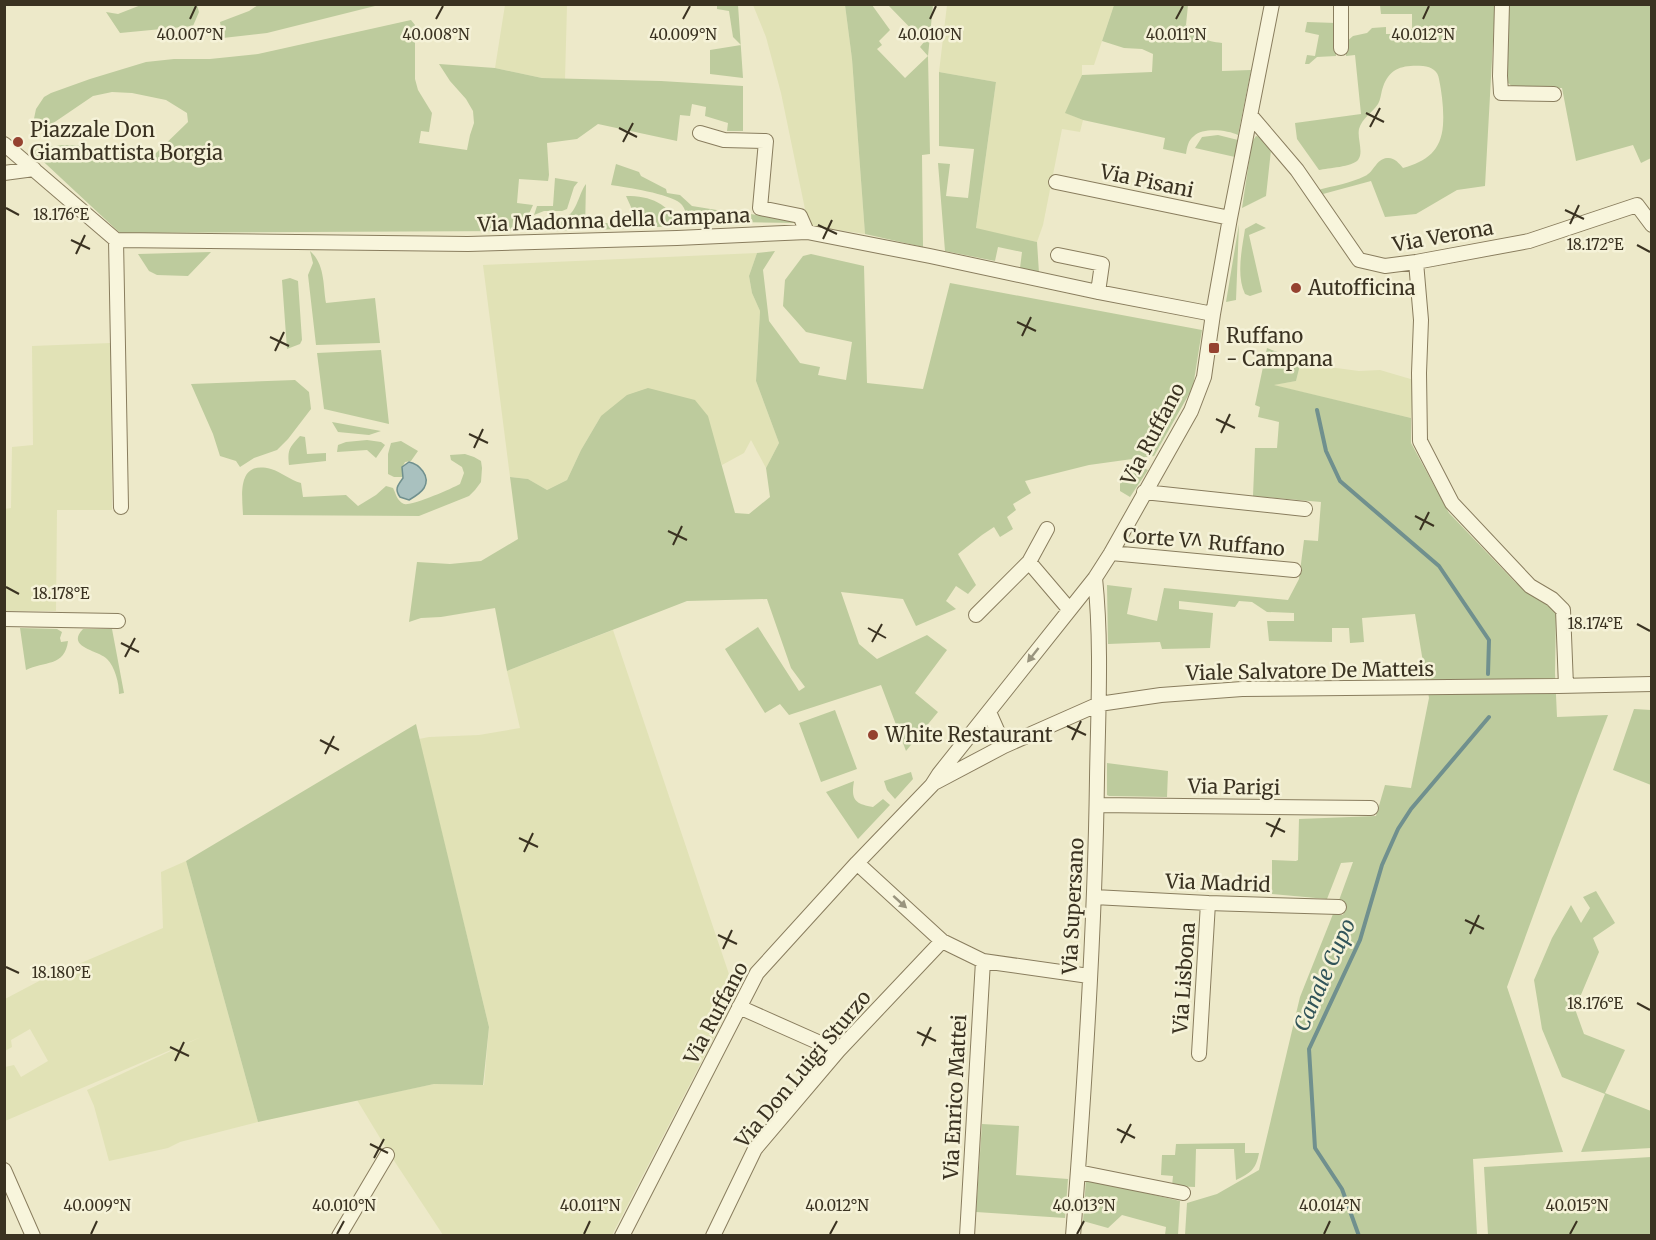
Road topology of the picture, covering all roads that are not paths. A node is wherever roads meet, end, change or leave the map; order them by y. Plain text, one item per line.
1 (1272, 4) edge
2 (1341, 4) edge
3 (1502, 4) edge
4 (1341, 48) dead end
5 (1554, 94) dead end
6 (1251, 116) junction
7 (700, 134) dead end
8 (4, 144) edge
9 (34, 169) junction
10 (4, 173) edge
11 (1056, 182) dead end
12 (1230, 218) junction
13 (1652, 225) edge
14 (807, 232) junction
15 (116, 240) junction
16 (1058, 255) dead end
17 (1416, 262) junction
18 (1098, 292) junction
19 (1213, 314) junction
20 (1144, 492) junction
21 (121, 507) dead end
22 (1305, 509) dead end
23 (1047, 529) dead end
24 (1111, 553) junction
25 (1029, 562) junction
26 (1294, 570) dead end
27 (1095, 578) junction
28 (1069, 609) junction
29 (976, 615) dead end
30 (4, 620) edge
31 (118, 621) dead end
32 (1652, 684) edge
33 (1562, 686) junction
34 (1099, 704) junction
35 (988, 712) junction
36 (1004, 746) junction
37 (981, 758) joint
38 (932, 785) junction
39 (1097, 805) junction
40 (1371, 808) dead end
41 (857, 863) junction
42 (1094, 897) junction
43 (1208, 903) junction
44 (1339, 907) dead end
45 (942, 940) junction
46 (983, 961) junction
47 (1089, 976) junction
48 (739, 1007) junction
49 (837, 1051) junction
50 (1199, 1054) dead end
51 (387, 1155) dead end
52 (4, 1170) edge
53 (1078, 1172) junction
54 (1183, 1193) dead end
55 (33, 1236) edge
56 (339, 1236) edge
57 (622, 1236) edge
58 (713, 1236) edge
59 (967, 1236) edge
60 (1073, 1236) edge

1 - 6 street, Via Ruffano
2 - 4 street
3 - 5 street
6 - 12 street, Via Ruffano
6 - 17 street, Via Verona
7 - 14 street
8 - 9 street
9 - 10 street
9 - 15 street
11 - 12 street, Via Pisani
12 - 19 street, Via Ruffano
13 - 17 street, Via Verona
14 - 15 street, Via Madonna della Campana
14 - 18 street, Via Madonna della Campana
15 - 21 street
16 - 18 street
17 - 33 street
18 - 19 street, Via Madonna della Campana
19 - 20 street, Via Ruffano
20 - 22 street
20 - 24 street, Via Ruffano
23 - 25 street
24 - 26 street, Corte V^ Ruffano
24 - 27 street, Via Ruffano
25 - 28 street
25 - 29 street
27 - 28 street, Via Ruffano
27 - 34 street, Via Supersano
28 -> 35 street, Via Ruffano
30 - 31 street
32 - 33 street, Viale Salvatore De Matteis
33 - 34 street, Viale Salvatore De Matteis
34 - 36 street, Viale Salvatore De Matteis
34 - 39 street, Via Supersano
35 - 36 street
35 - 38 street, Via Ruffano
36 - 37 street, Viale Salvatore De Matteis
37 - 38 street, Via Ruffano
38 - 41 street, Via Ruffano
39 - 40 street, Via Parigi
39 - 42 street, Via Supersano
41 -> 45 street
41 - 48 street, Via Ruffano
42 - 43 street, Via Madrid
42 - 47 street, Via Supersano
43 - 44 street, Via Madrid
43 - 50 street, Via Lisbona
45 - 46 street
45 - 49 street, Via Don Luigi Sturzo
46 - 47 street
46 - 59 street, Via Enrico Mattei
47 - 53 street, Via Supersano
48 - 49 street
48 - 57 street, Via Ruffano
49 - 58 street, Via Don Luigi Sturzo
51 - 56 street
52 - 55 street
53 - 54 street
53 - 60 street, Via Supersano

